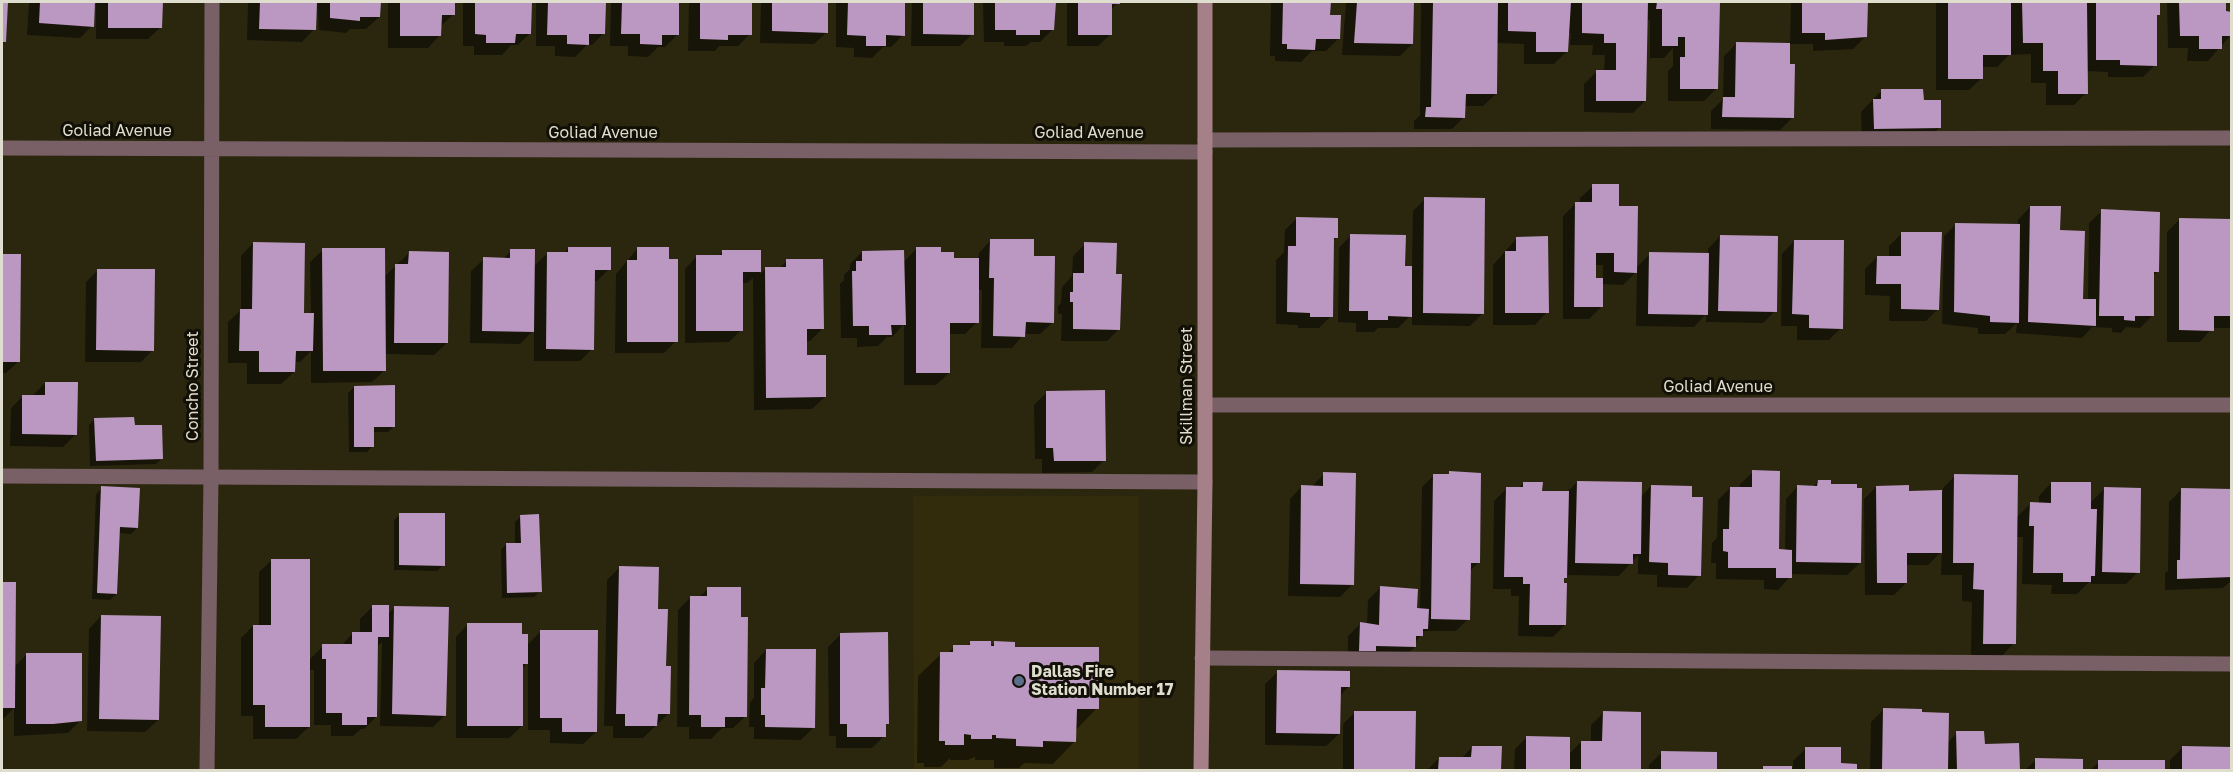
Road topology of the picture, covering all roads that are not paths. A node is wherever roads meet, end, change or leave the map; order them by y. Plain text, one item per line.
1 (212, 2) edge
2 (1205, 2) edge
3 (2232, 138) edge
4 (1205, 146) junction
5 (2, 148) edge
6 (212, 150) junction
7 (1204, 405) junction
8 (2232, 405) edge
9 (2, 476) edge
10 (211, 478) junction
11 (1204, 482) junction
12 (1202, 658) junction
13 (2232, 664) edge
14 (207, 771) edge
15 (1201, 771) edge

1 - 6 street, Concho Street
2 - 4 main road, Skillman Street
3 - 4 street, Goliad Avenue
4 - 6 street, Goliad Avenue
4 - 7 main road, Skillman Street
5 - 6 street, Goliad Avenue
6 - 10 street, Concho Street
7 - 8 street, Goliad Avenue
7 - 11 main road, Skillman Street
9 - 10 street
10 - 11 street
10 - 14 street, Concho Street
11 - 12 main road, Skillman Street
12 - 13 street
12 - 15 main road, Skillman Street

